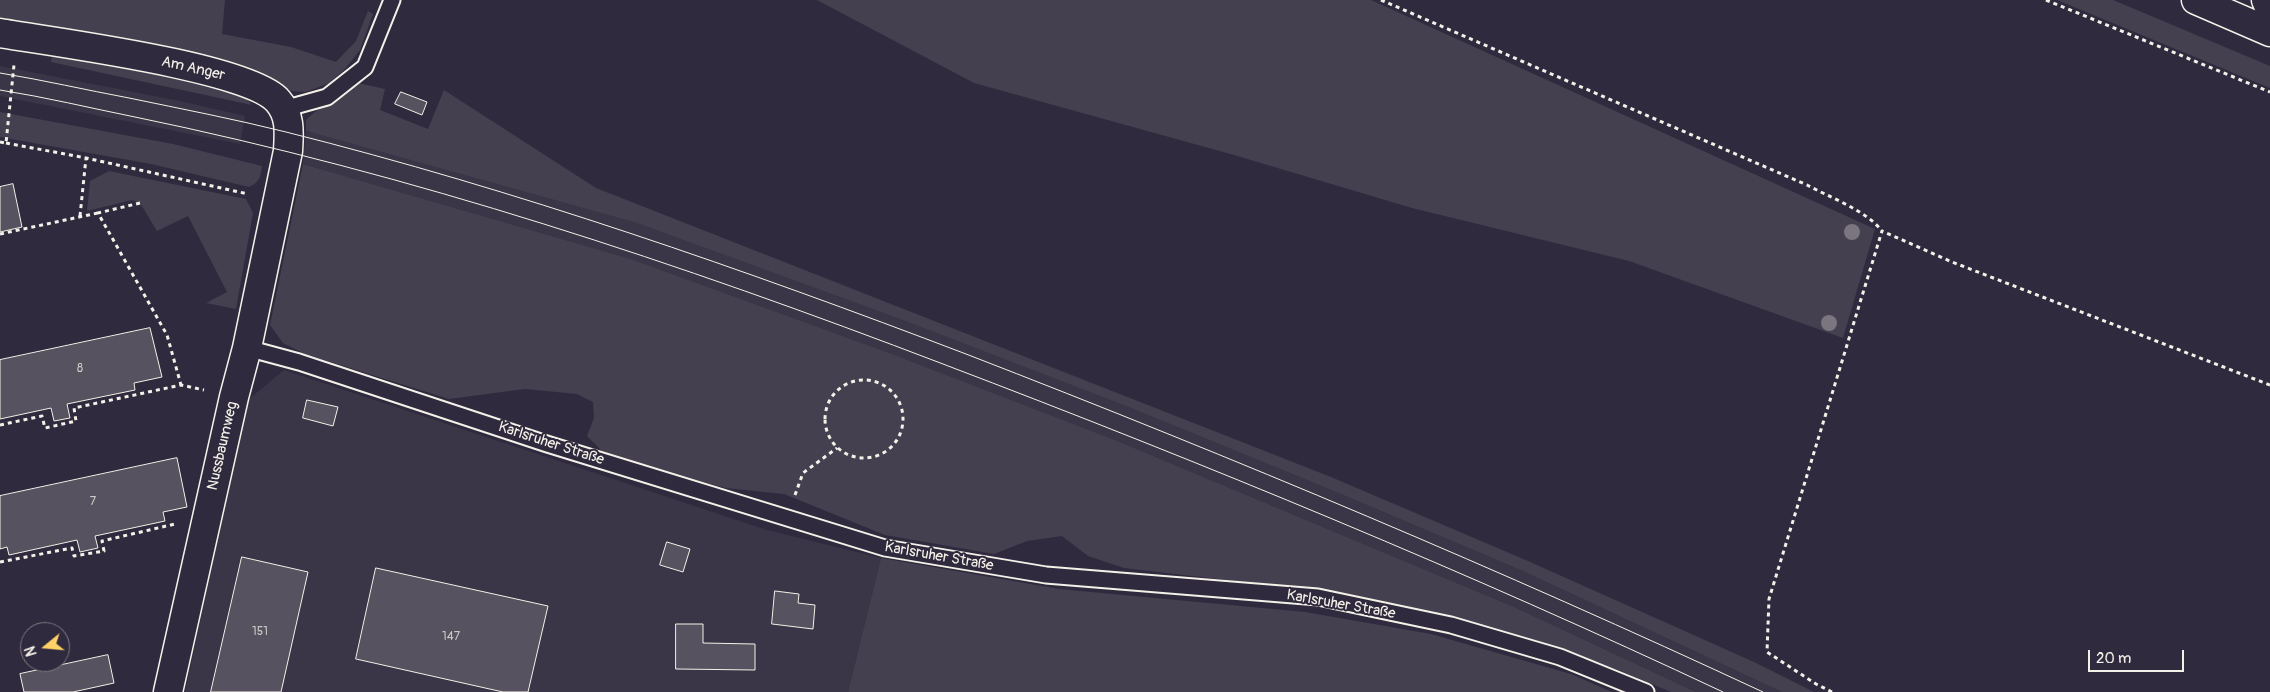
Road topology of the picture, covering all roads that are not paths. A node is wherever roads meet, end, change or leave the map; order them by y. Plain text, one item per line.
1 (392, 0) edge
2 (2196, 0) edge
3 (2266, 0) edge
4 (2270, 10) edge
5 (2270, 32) edge
6 (0, 33) edge
7 (284, 110) junction
8 (247, 348) junction
9 (168, 692) edge
10 (1646, 692) edge

1 - 7 lane
2 - 5 street
3 - 4 street
6 - 7 street, Am Anger
7 - 8 street, Nussbaumweg
8 - 9 street, Nussbaumweg
8 - 10 lane, Karlsruher Straße

